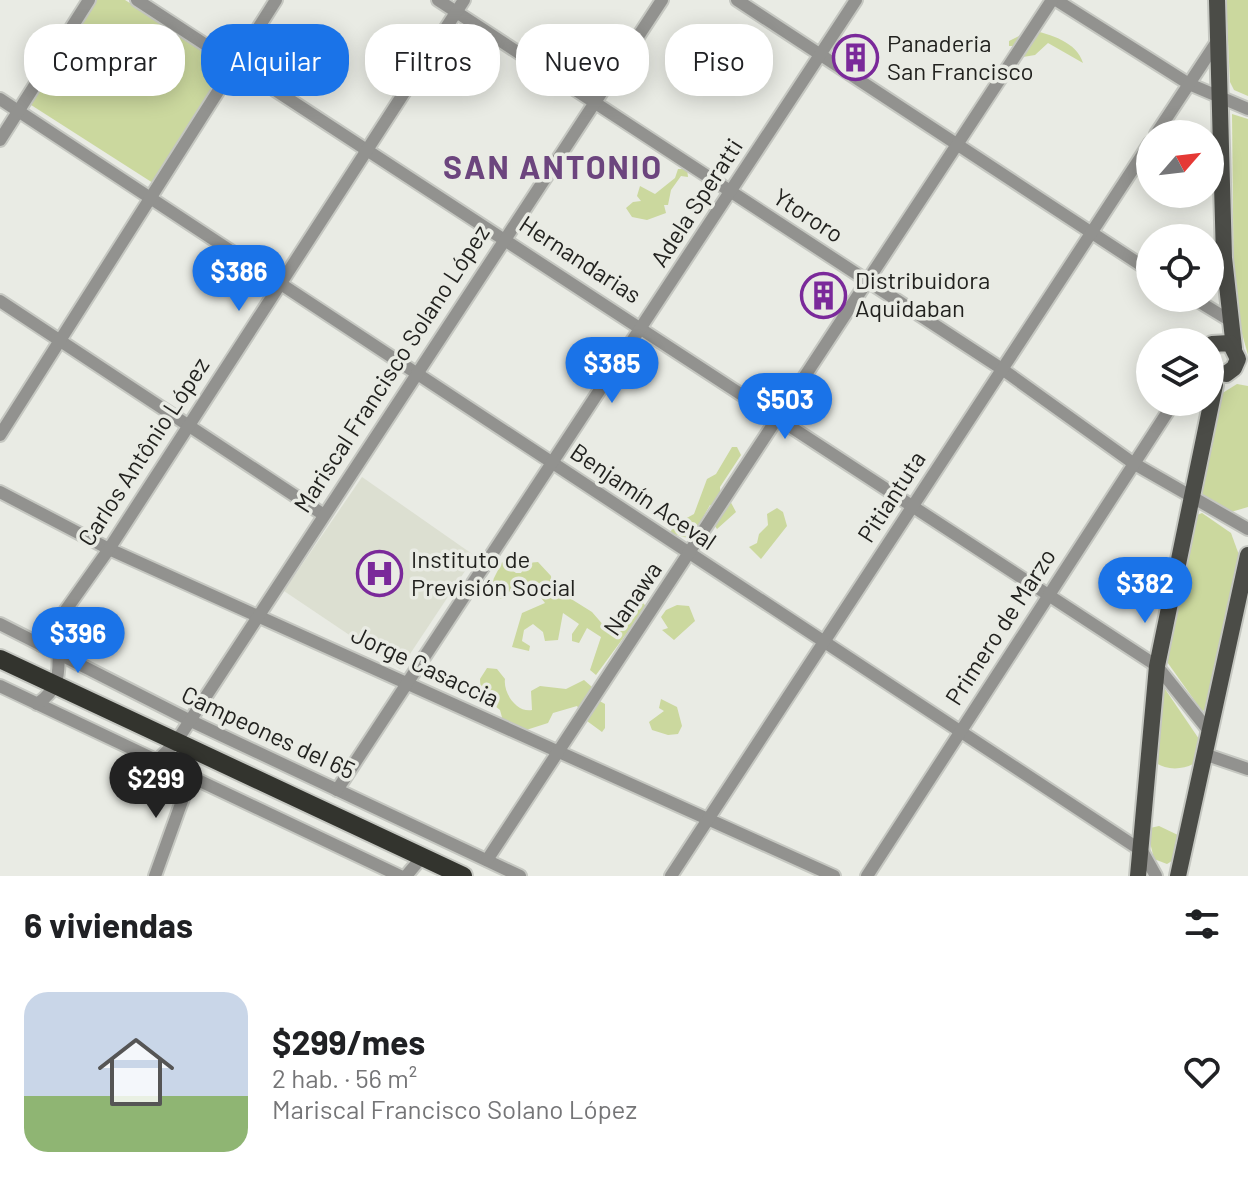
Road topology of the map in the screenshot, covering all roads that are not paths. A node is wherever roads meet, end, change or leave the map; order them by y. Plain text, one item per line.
1 (89, 0) edge
2 (137, 0) edge
3 (276, 0) edge
4 (438, 0) edge
5 (464, 0) edge
6 (662, 0) edge
7 (737, 0) edge
8 (856, 0) edge
9 (1054, 0) edge
10 (1217, 0) edge
11 (457, 12) junction
12 (261, 24) edge
13 (1218, 40) junction
14 (201, 41) edge
15 (820, 54) junction
16 (1189, 84) junction
17 (1220, 95) junction
18 (215, 96) edge
19 (287, 96) edge
20 (0, 99) edge
21 (594, 102) junction
22 (1248, 109) edge
23 (19, 111) junction
24 (1165, 120) edge
25 (0, 140) edge
26 (954, 145) junction
27 (368, 147) junction
28 (1136, 164) edge
29 (731, 191) junction
30 (149, 198) junction
31 (1090, 234) junction
32 (505, 236) junction
33 (1136, 262) edge
34 (866, 280) junction
35 (281, 281) junction
36 (0, 301) edge
37 (1213, 312) edge
38 (1229, 323) junction
39 (642, 327) junction
40 (1224, 329) edge
41 (59, 340) junction
42 (1224, 342) edge
43 (1236, 351) junction
44 (1002, 369) junction
45 (418, 371) junction
46 (1227, 374) edge
47 (1165, 416) edge
48 (778, 419) junction
49 (188, 425) junction
50 (0, 435) edge
51 (552, 463) junction
52 (1133, 463) junction
53 (0, 492) edge
54 (1191, 498) junction
55 (913, 505) junction
56 (324, 515) junction
57 (1248, 529) edge
58 (109, 549) junction
59 (689, 555) junction
60 (1248, 555) edge
61 (1048, 596) junction
62 (257, 614) junction
63 (58, 621) junction
64 (0, 624) edge
65 (15, 632) junction
66 (824, 640) junction
67 (41, 645) junction
68 (59, 655) junction
69 (0, 659) edge
70 (1157, 666) junction
71 (406, 683) junction
72 (0, 686) edge
73 (56, 686) junction
74 (37, 704) junction
75 (189, 720) junction
76 (960, 730) junction
77 (1209, 731) junction
78 (176, 742) junction
79 (558, 753) junction
80 (1204, 754) junction
81 (158, 760) junction
82 (1248, 769) edge
83 (191, 776) junction
84 (337, 790) junction
85 (708, 820) junction
86 (405, 849) junction
87 (1142, 851) junction
88 (422, 857) junction
89 (487, 860) junction
90 (397, 875) edge
91 (155, 876) edge
92 (463, 876) edge
93 (520, 876) edge
94 (671, 876) edge
95 (834, 876) edge
96 (867, 876) edge
97 (1138, 876) edge
98 (1156, 876) edge
99 (1178, 876) edge

1 - 23 street
2 - 14 street, Hernandarias
3 - 12 street
4 - 11 street, Ytororo
5 - 11 street, Carlos Antônio López
6 - 21 street, Mariscal Francisco Solano López
7 - 15 street
8 - 15 street, Adela Speratti
9 - 16 street
9 - 26 street, Nanawa
10 - 13 main road
11 - 21 street, Ytororo
11 - 27 street, Carlos Antônio López
13 - 16 street
13 - 17 main road
15 - 26 street
15 - 29 street, Adela Speratti
16 - 17 street
16 - 24 street
17 - 22 street
17 - 38 main road
18 - 30 street
19 - 27 street, Hernandarias
20 - 23 street, Benjamín Aceval
21 - 29 street, Ytororo
21 - 32 street, Mariscal Francisco Solano López
23 - 25 street
23 - 30 street, Benjamín Aceval
26 - 31 street
26 - 34 street, Nanawa
27 - 32 street, Hernandarias
27 - 35 street, Carlos Antônio López
28 - 31 street, Pitiantuta
29 - 34 street, Ytororo
29 - 39 street, Adela Speratti
30 - 35 street, Benjamín Aceval
30 - 41 street
31 - 33 street
31 - 44 street, Pitiantuta
32 - 39 street, Hernandarias
32 - 45 street, Mariscal Francisco Solano López
34 - 44 street, Ytororo
34 - 48 street, Nanawa
35 - 45 street, Benjamín Aceval
35 - 49 street, Carlos Antônio López
36 - 41 street
37 - 38 street
38 - 40 main road
38 - 43 main road
39 - 48 street, Hernandarias
39 - 51 street, Adela Speratti
41 - 49 street
41 - 50 street
42 - 43 main road
43 - 46 main road
44 - 52 street, Ytororo
44 - 55 street, Pitiantuta
45 - 51 street, Benjamín Aceval
45 - 56 street, Mariscal Francisco Solano López
46 - 54 main road
47 - 52 street, Primero de Marzo
48 - 55 street, Hernandarias
48 - 59 street, Nanawa
49 - 56 street
49 - 58 street, Carlos Antônio López
51 - 59 street, Benjamín Aceval
51 - 71 street, Adela Speratti
52 - 54 street, Ytororo
52 - 61 street, Primero de Marzo
53 - 58 street, Jorge Casaccia
54 - 57 street, Ytororo
54 - 70 main road
55 - 61 street, Hernandarias
55 - 66 street, Pitiantuta
56 - 62 street, Mariscal Francisco Solano López
58 - 62 street, Jorge Casaccia
58 - 63 street, Carlos Antônio López
59 - 66 street, Benjamín Aceval
59 - 79 street, Nanawa
60 - 77 main road
61 - 70 street, Hernandarias
61 - 76 street, Primero de Marzo
62 - 71 street, Jorge Casaccia
62 - 75 street, Mariscal Francisco Solano López
63 - 65 street
63 - 67 street, Carlos Antônio López
63 - 68 street
64 - 65 street, Campeones del 65
65 - 67 street, Campeones del 65
66 - 76 street, Benjamín Aceval
66 - 85 street, Pitiantuta
67 - 68 street, Campeones del 65
68 - 73 street
68 - 75 street, Campeones del 65
69 - 73 highway
70 - 77 street, Hernandarias
70 - 87 main road
71 - 79 street, Jorge Casaccia
71 - 84 street, Adela Speratti
72 - 74 street
73 - 74 street
73 - 78 highway
74 - 81 street
75 - 78 street, Mariscal Francisco Solano López
75 - 84 street, Campeones del 65
76 - 87 street, Benjamín Aceval
76 - 96 street, Primero de Marzo
77 - 80 main road
78 - 81 street, Mariscal Francisco Solano López
78 - 86 highway
79 - 85 street, Jorge Casaccia
79 - 89 street, Nanawa
80 - 82 street
80 - 99 main road
81 - 83 street
83 - 90 street
83 - 91 street
84 - 89 street, Campeones del 65
85 - 94 street, Pitiantuta
85 - 95 street, Jorge Casaccia
86 - 88 highway
86 - 90 street
87 - 97 main road
87 - 98 street
88 - 90 street
88 - 92 highway
89 - 93 street, Campeones del 65

